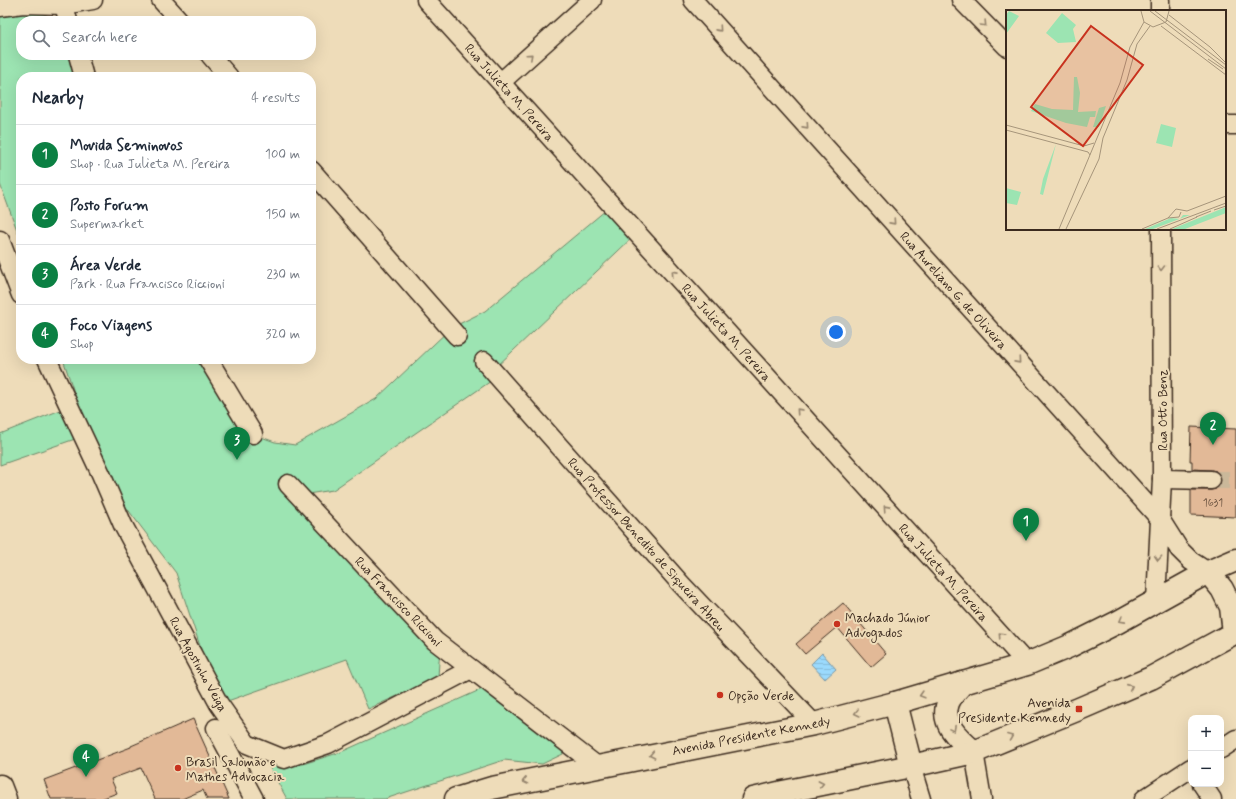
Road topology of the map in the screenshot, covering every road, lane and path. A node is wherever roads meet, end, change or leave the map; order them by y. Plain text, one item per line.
1 (93, 0) edge
2 (161, 0) edge
3 (426, 0) edge
4 (592, 0) edge
5 (693, 0) edge
6 (961, 0) edge
7 (0, 7) edge
8 (64, 9) edge
9 (175, 16) edge
10 (1006, 46) edge
11 (79, 60) edge
12 (214, 60) edge
13 (83, 72) edge
14 (225, 72) edge
15 (501, 82) junction
16 (316, 176) edge
17 (1161, 230) edge
18 (0, 240) edge
19 (16, 282) edge
20 (457, 336) dead end
21 (484, 361) dead end
22 (49, 364) edge
23 (211, 364) edge
24 (253, 434) dead end
25 (1162, 479) junction
26 (1211, 480) tunnel mouth
27 (288, 484) dead end
28 (1160, 519) junction
29 (1236, 560) edge
30 (1208, 572) junction
31 (1156, 600) junction
32 (1235, 634) edge
33 (1027, 664) junction
34 (471, 669) junction
35 (963, 683) junction
36 (895, 703) junction
37 (814, 724) junction
38 (216, 728) dead end
39 (1236, 739) edge
40 (1224, 747) edge
41 (974, 752) junction
42 (597, 766) junction
43 (911, 766) junction
44 (1188, 770) edge
45 (0, 786) edge
46 (1204, 787) edge
47 (784, 795) edge
48 (5, 799) edge
49 (254, 799) edge
50 (456, 799) edge
51 (753, 799) edge
52 (921, 799) edge
53 (982, 799) edge
54 (1144, 799) edge
55 (1212, 799) edge

1 - 8 street
2 - 9 street
3 - 15 street, Rua Julieta M. Pereira
15 -> 4 street
5 -> 28 street, Rua Aureliano G. de Oliveira
6 -> 10 street
7 - 8 street
11 - 13 street
12 - 14 street
33 -> 15 street, Rua Julieta M. Pereira
16 - 20 street
17 -> 25 street, Rua Otto Benz
18 - 19 street
21 - 37 street, Rua Professor Benedito de Siqueira Abreu
22 - 34 street, Rua Agostinho Veiga
23 - 24 street
25 - 26 street
25 - 28 street, Rua Otto Benz
27 - 34 street, Rua Francisco Riccioni
28 - 30 street
28 -> 31 street
29 - 30 main road, Avenida Presidente Kennedy
30 - 31 main road, Avenida Presidente Kennedy
30 - 32 main road
31 -> 33 main road, Avenida Presidente Kennedy
41 -> 32 main road
33 - 35 main road, Avenida Presidente Kennedy
34 - 42 street, Rua Francisco Riccioni
35 -> 36 main road, Avenida Presidente Kennedy
35 -> 41 main road
36 -> 37 main road, Avenida Presidente Kennedy
36 - 43 main road
37 -> 42 main road, Avenida Presidente Kennedy
38 - 49 street
39 - 40 street
41 - 43 main road
41 - 53 street
42 -> 50 main road, Avenida Presidente Kennedy
47 -> 43 main road
43 - 52 street
44 - 54 street
45 - 48 main road
46 - 55 street
47 - 51 main road

